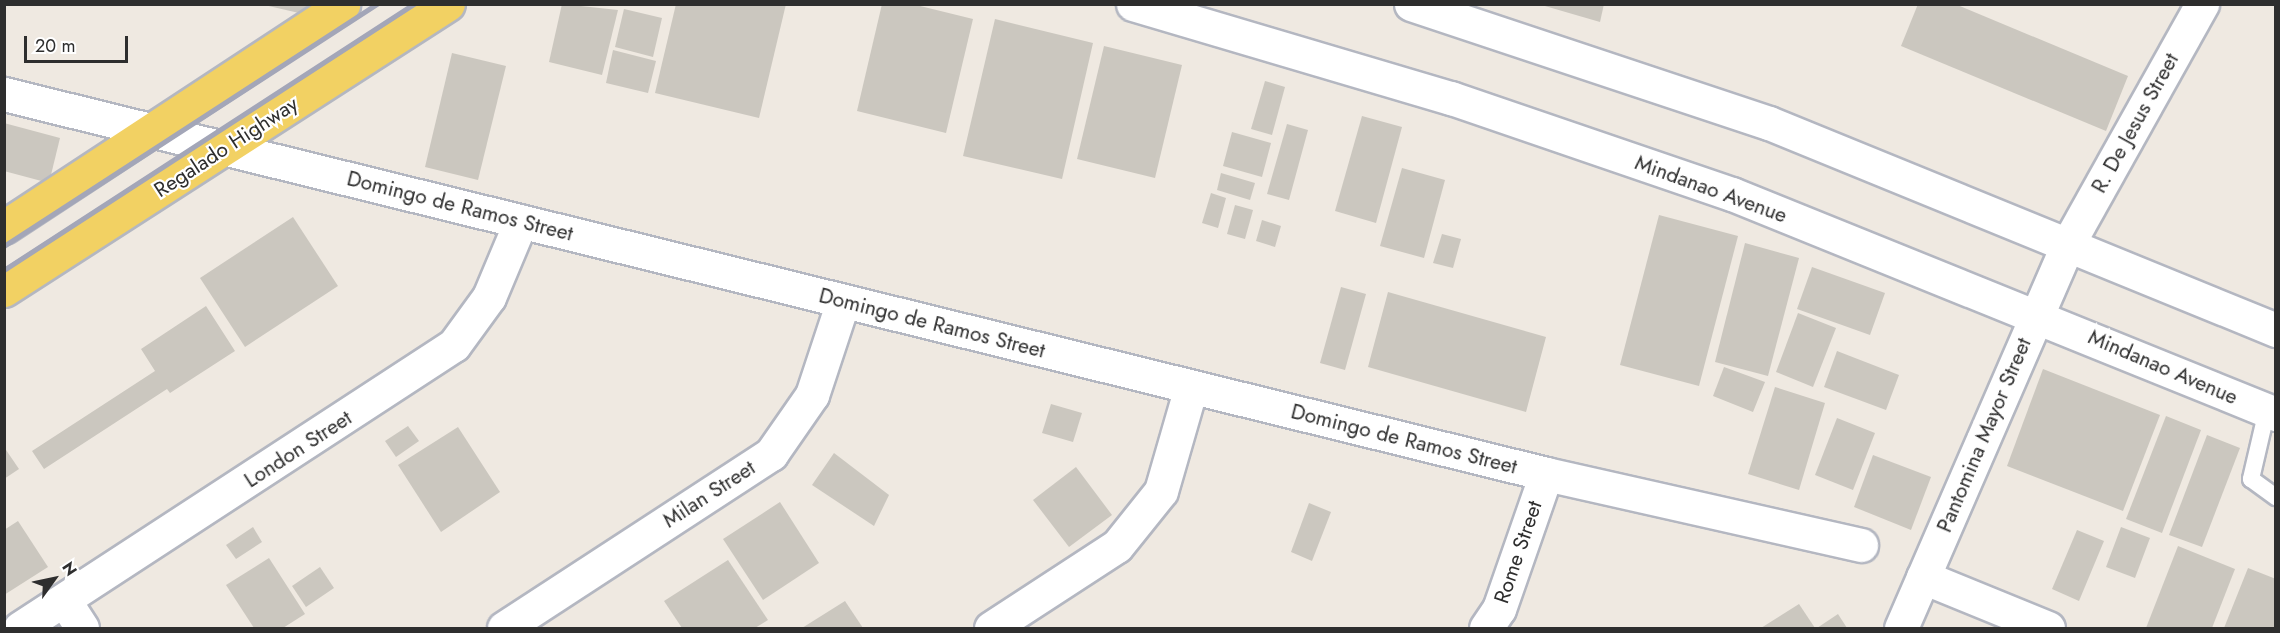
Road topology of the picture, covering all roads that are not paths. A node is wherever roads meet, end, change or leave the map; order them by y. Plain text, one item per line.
1 (343, 4) edge
2 (448, 4) edge
3 (1133, 4) edge
4 (1411, 4) edge
5 (2202, 4) edge
6 (4, 94) edge
7 (154, 129) junction
8 (224, 148) junction
9 (521, 220) junction
10 (4, 227) edge
11 (2069, 242) junction
12 (4, 290) edge
13 (843, 301) junction
14 (2036, 313) junction
15 (2276, 330) edge
16 (1191, 387) junction
17 (2271, 412) edge
18 (1546, 474) junction
19 (2276, 497) edge
20 (1861, 545) dead end
21 (1923, 577) junction
22 (64, 600) junction
23 (20, 628) edge
24 (82, 628) edge
25 (504, 628) edge
26 (991, 628) edge
27 (1486, 628) edge
28 (1901, 628) edge
29 (2048, 628) edge

1 - 7 main road
2 - 8 main road, Regalado Highway
3 - 14 street, Mindanao Avenue
4 - 11 street
5 - 11 street, R. De Jesus Street
6 - 7 street, Domingo de Ramos Street
7 - 8 street, Domingo de Ramos Street
7 - 10 main road
8 - 9 street, Domingo de Ramos Street
8 - 12 main road, Regalado Highway
9 - 13 street, Domingo de Ramos Street
9 - 22 street, London Street
11 - 14 street, Pantomina Mayor Street
11 - 15 street
13 - 16 street, Domingo de Ramos Street
13 - 25 street, Milan Street
14 - 17 street, Mindanao Avenue
14 - 21 street, Pantomina Mayor Street
16 - 18 street, Domingo de Ramos Street
16 - 26 street
17 - 19 lane
18 - 20 street, Domingo de Ramos Street
18 - 27 street, Rome Street
21 - 28 street, Pantomina Mayor Street
21 - 29 street
22 - 23 street, London Street
22 - 24 street

